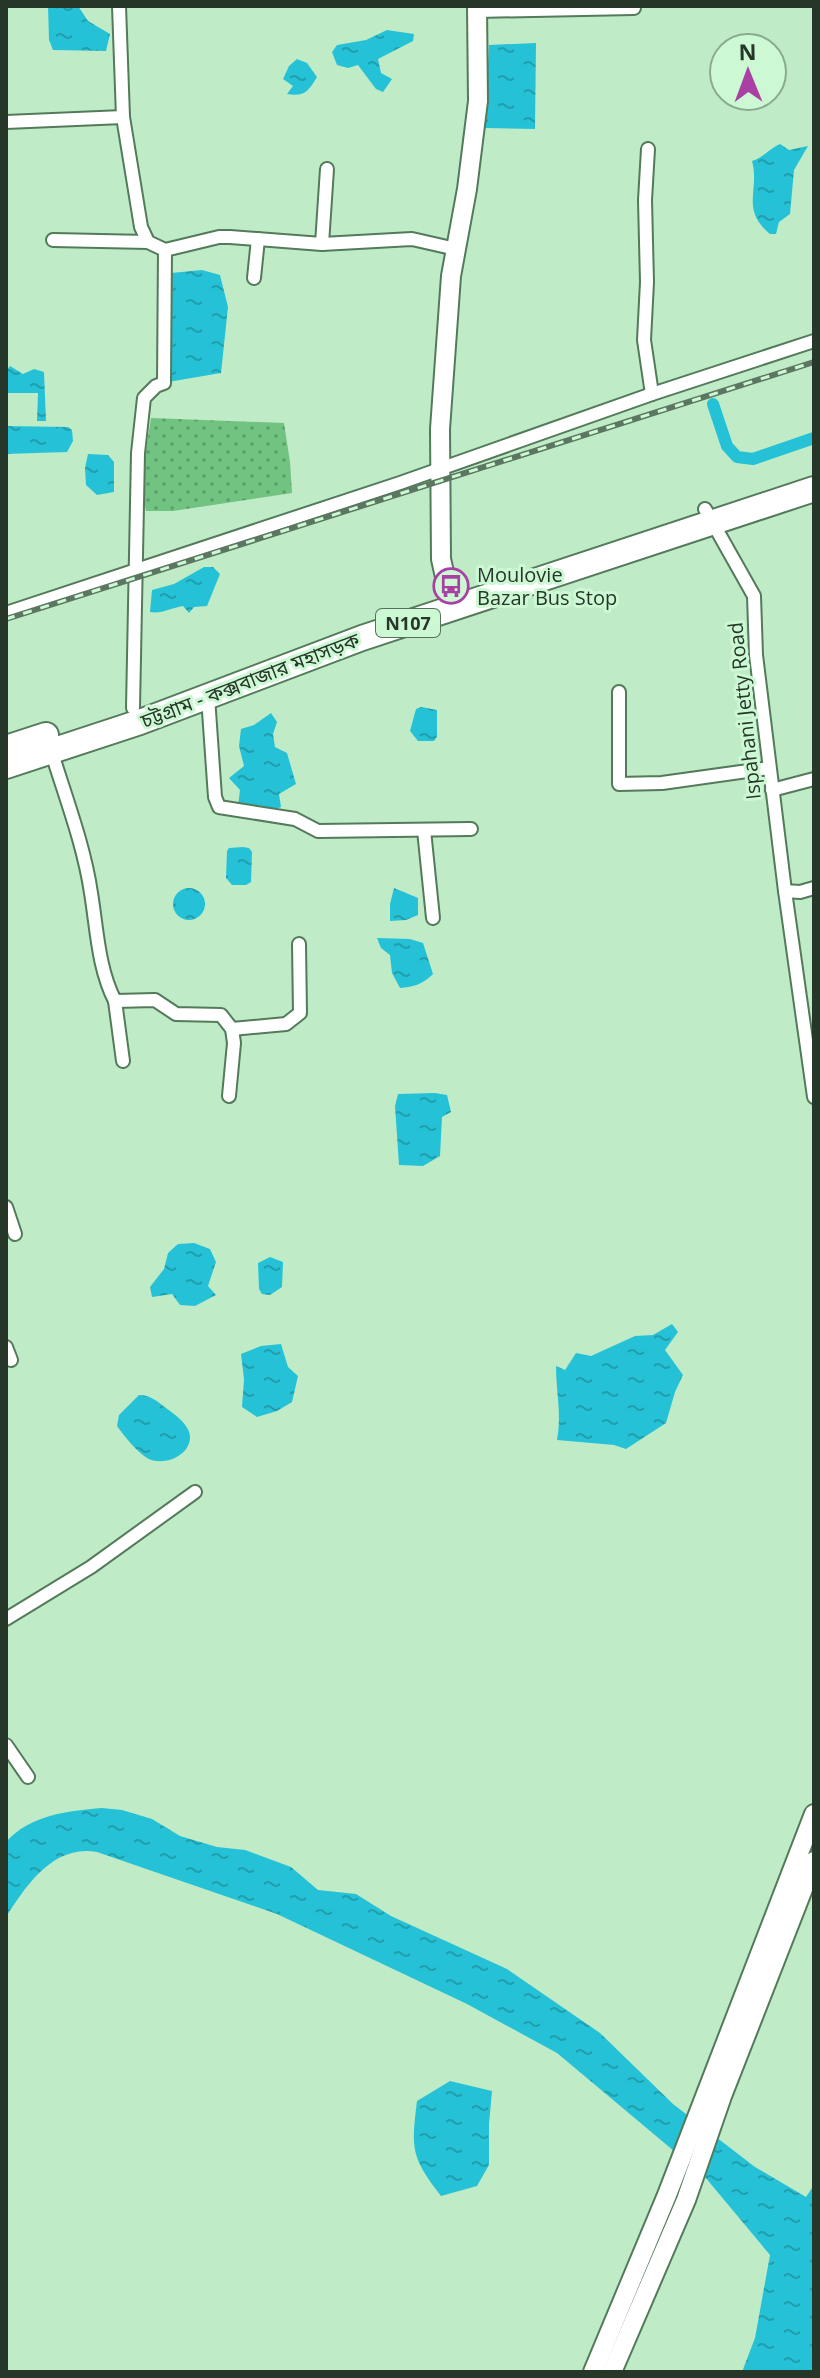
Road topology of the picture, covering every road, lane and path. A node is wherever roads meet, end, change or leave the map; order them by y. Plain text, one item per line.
1 (119, 6) edge
2 (477, 8) edge
3 (634, 8) edge
4 (123, 117) junction
5 (6, 122) edge
6 (648, 149) dead end
7 (327, 169) dead end
8 (258, 239) junction
9 (53, 240) dead end
10 (148, 242) junction
11 (322, 244) junction
12 (456, 249) junction
13 (165, 250) junction
14 (254, 278) dead end
15 (814, 341) edge
16 (652, 394) junction
17 (439, 469) junction
18 (814, 476) edge
19 (814, 489) edge
20 (708, 516) junction
21 (137, 571) junction
22 (450, 602) junction
23 (6, 613) edge
24 (619, 692) dead end
25 (208, 697) junction
26 (133, 708) junction
27 (49, 743) junction
28 (6, 748) edge
29 (6, 766) edge
30 (769, 768) junction
31 (814, 779) edge
32 (772, 790) junction
33 (471, 829) dead end
34 (424, 830) junction
35 (814, 888) edge
36 (785, 891) junction
37 (433, 918) dead end
38 (299, 944) dead end
39 (115, 1001) junction
40 (232, 1029) junction
41 (123, 1061) dead end
42 (229, 1096) dead end
43 (814, 1099) edge
44 (6, 1207) edge
45 (15, 1234) dead end
46 (195, 1492) dead end
47 (6, 1619) edge
48 (6, 1745) edge
49 (28, 1777) dead end
50 (814, 1814) edge
51 (814, 1861) edge
52 (715, 2093) junction
53 (593, 2372) edge
54 (612, 2372) edge

1 - 4 street
2 - 3 street
2 - 12 main road
4 - 5 street
4 - 10 street
6 - 16 street
7 - 11 street
8 - 11 street
8 - 13 street
8 - 14 street
9 - 10 street
10 - 13 street
11 - 12 street
12 - 17 main road
13 - 21 street
15 - 16 street
16 - 17 street
17 - 21 street
17 - 22 main road
18 - 20 highway, চট্টগ্রাম - কক্সবাজার মহাসড়ক / N107
19 - 20 highway, চট্টগ্রাম - কক্সবাজার মহাসড়ক / N107
20 - 22 highway, চট্টগ্রাম - কক্সবাজার মহাসড়ক / N107
20 - 30 street, Ispahani Jetty Road
21 - 23 street
21 - 26 street
22 - 25 highway, চট্টগ্রাম - কক্সবাজার মহাসড়ক / N107
22 - 26 highway, চট্টগ্রাম - কক্সবাজার মহাসড়ক / N107
24 - 30 street
25 - 27 highway, চট্টগ্রাম - কক্সবাজার মহাসড়ক / N107
25 - 34 street
26 - 27 highway, চট্টগ্রাম - কক্সবাজার মহাসড়ক / N107
27 - 28 highway, চট্টগ্রাম - কক্সবাজার মহাসড়ক / N107
27 - 29 highway, চট্টগ্রাম - কক্সবাজার মহাসড়ক / N107
27 - 39 street
30 - 32 street, Ispahani Jetty Road
31 - 32 street
32 - 36 street, Ispahani Jetty Road
33 - 34 street
34 - 37 street
35 - 36 street
36 - 43 street, Ispahani Jetty Road
38 - 40 street
39 - 40 street
39 - 41 street
40 - 42 street
44 - 45 street
46 - 47 street
48 - 49 street
50 - 52 main road
51 - 52 main road
52 - 53 main road
52 - 54 main road

